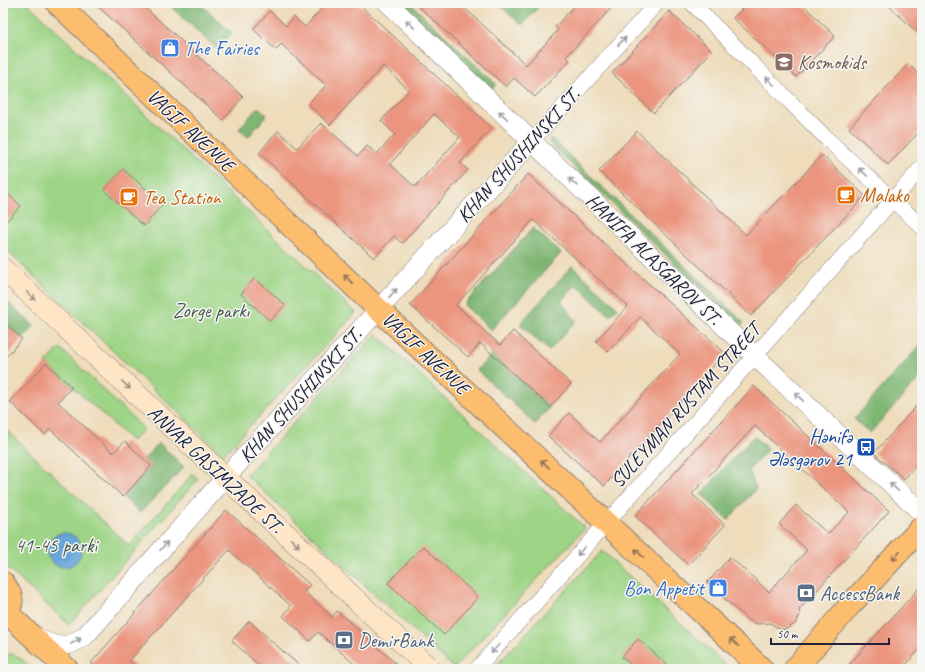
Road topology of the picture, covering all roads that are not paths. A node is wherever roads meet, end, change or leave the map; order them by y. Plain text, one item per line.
1 (388, 3) edge
2 (658, 3) edge
3 (692, 3) edge
4 (65, 6) edge
5 (531, 142) junction
6 (922, 166) edge
7 (893, 200) junction
8 (922, 227) edge
9 (3, 269) edge
10 (378, 309) junction
11 (755, 356) junction
12 (226, 478) junction
13 (922, 513) edge
14 (607, 522) junction
15 (922, 527) edge
16 (3, 583) edge
17 (4, 613) edge
18 (28, 633) junction
19 (67, 669) edge
20 (430, 669) edge
21 (477, 669) edge
22 (762, 669) edge
23 (795, 669) edge

5 -> 1 street, HANIFA ALASGAROV ST.
5 -> 2 street, KHAN SHUSHINSKI ST.
7 -> 3 street
10 -> 4 main road, VAGIF AVENUE
10 -> 5 street, KHAN SHUSHINSKI ST.
11 -> 5 street, HANIFA ALASGAROV ST.
6 - 7 street, SULEYMAN RUSTAM STREET
7 - 8 street
7 - 11 street, SULEYMAN RUSTAM STREET
9 -> 12 main road, ANVAR GASIMZADE ST.
10 - 12 street, KHAN SHUSHINSKI ST.
14 -> 10 main road, VAGIF AVENUE
13 -> 11 street, HANIFA ALASGAROV ST.
11 - 14 street, SULEYMAN RUSTAM STREET
18 -> 12 street, KHAN SHUSHINSKI ST.
12 -> 20 main road, ANVAR GASIMZADE ST.
14 -> 21 street, SULEYMAN RUSTAM STREET
22 -> 14 main road, VAGIF AVENUE
15 -> 23 main road
16 - 17 main road
17 - 18 main road
18 - 19 main road

